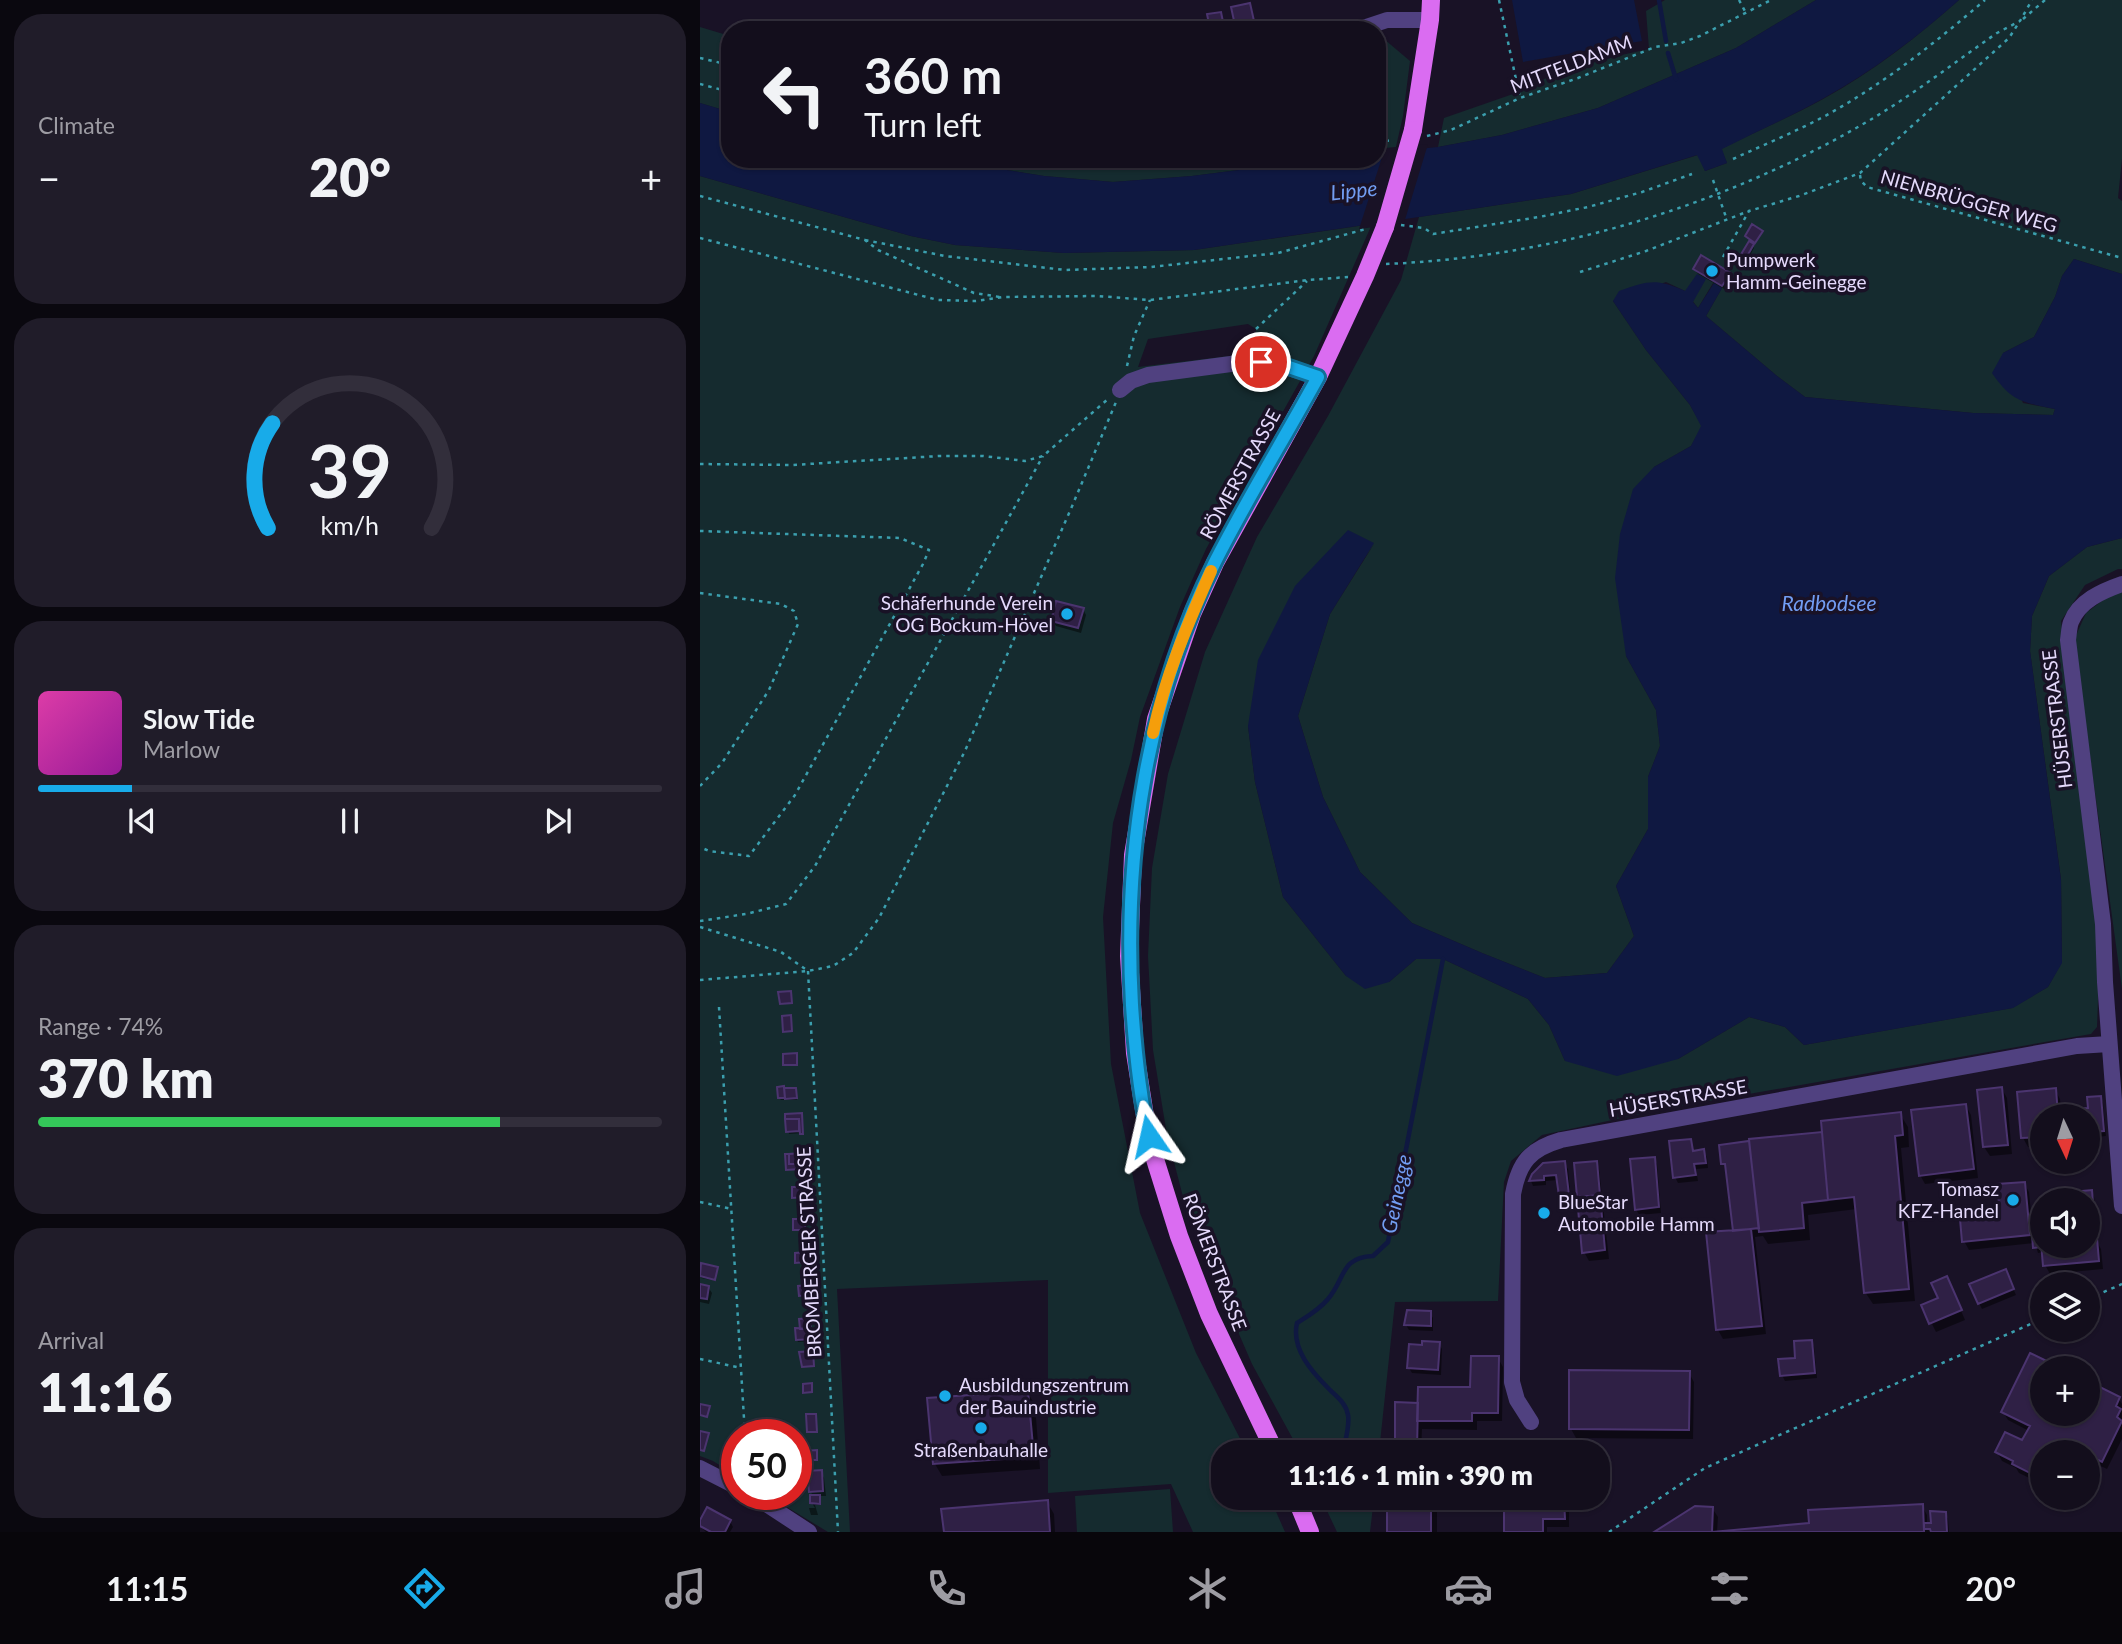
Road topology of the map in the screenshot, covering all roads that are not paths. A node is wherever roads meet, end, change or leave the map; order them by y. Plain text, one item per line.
1 (1431, 0) edge
2 (1430, 20) junction
3 (1384, 21) edge
4 (1318, 377) junction
5 (1121, 390) road end
6 (2122, 584) edge
7 (2109, 1044) junction
8 (2122, 1206) edge
9 (1531, 1422) dead end
10 (1269, 1440) edge
11 (700, 1468) edge
12 (716, 1475) junction
13 (721, 1478) edge
14 (700, 1485) edge
15 (775, 1510) edge
16 (1301, 1510) edge
17 (809, 1532) edge
18 (1310, 1532) edge

1 - 2 main road, RÖMERSTRASSE
2 - 3 street
2 - 4 main road, RÖMERSTRASSE, bridge
4 - 5 street
4 - 10 main road, RÖMERSTRASSE
6 - 7 street, HÜSERSTRASSE
7 - 8 street, HÜSERSTRASSE
7 - 9 street, HÜSERSTRASSE
11 - 12 street
12 - 13 street
12 - 14 street
15 - 17 street
16 - 18 main road

